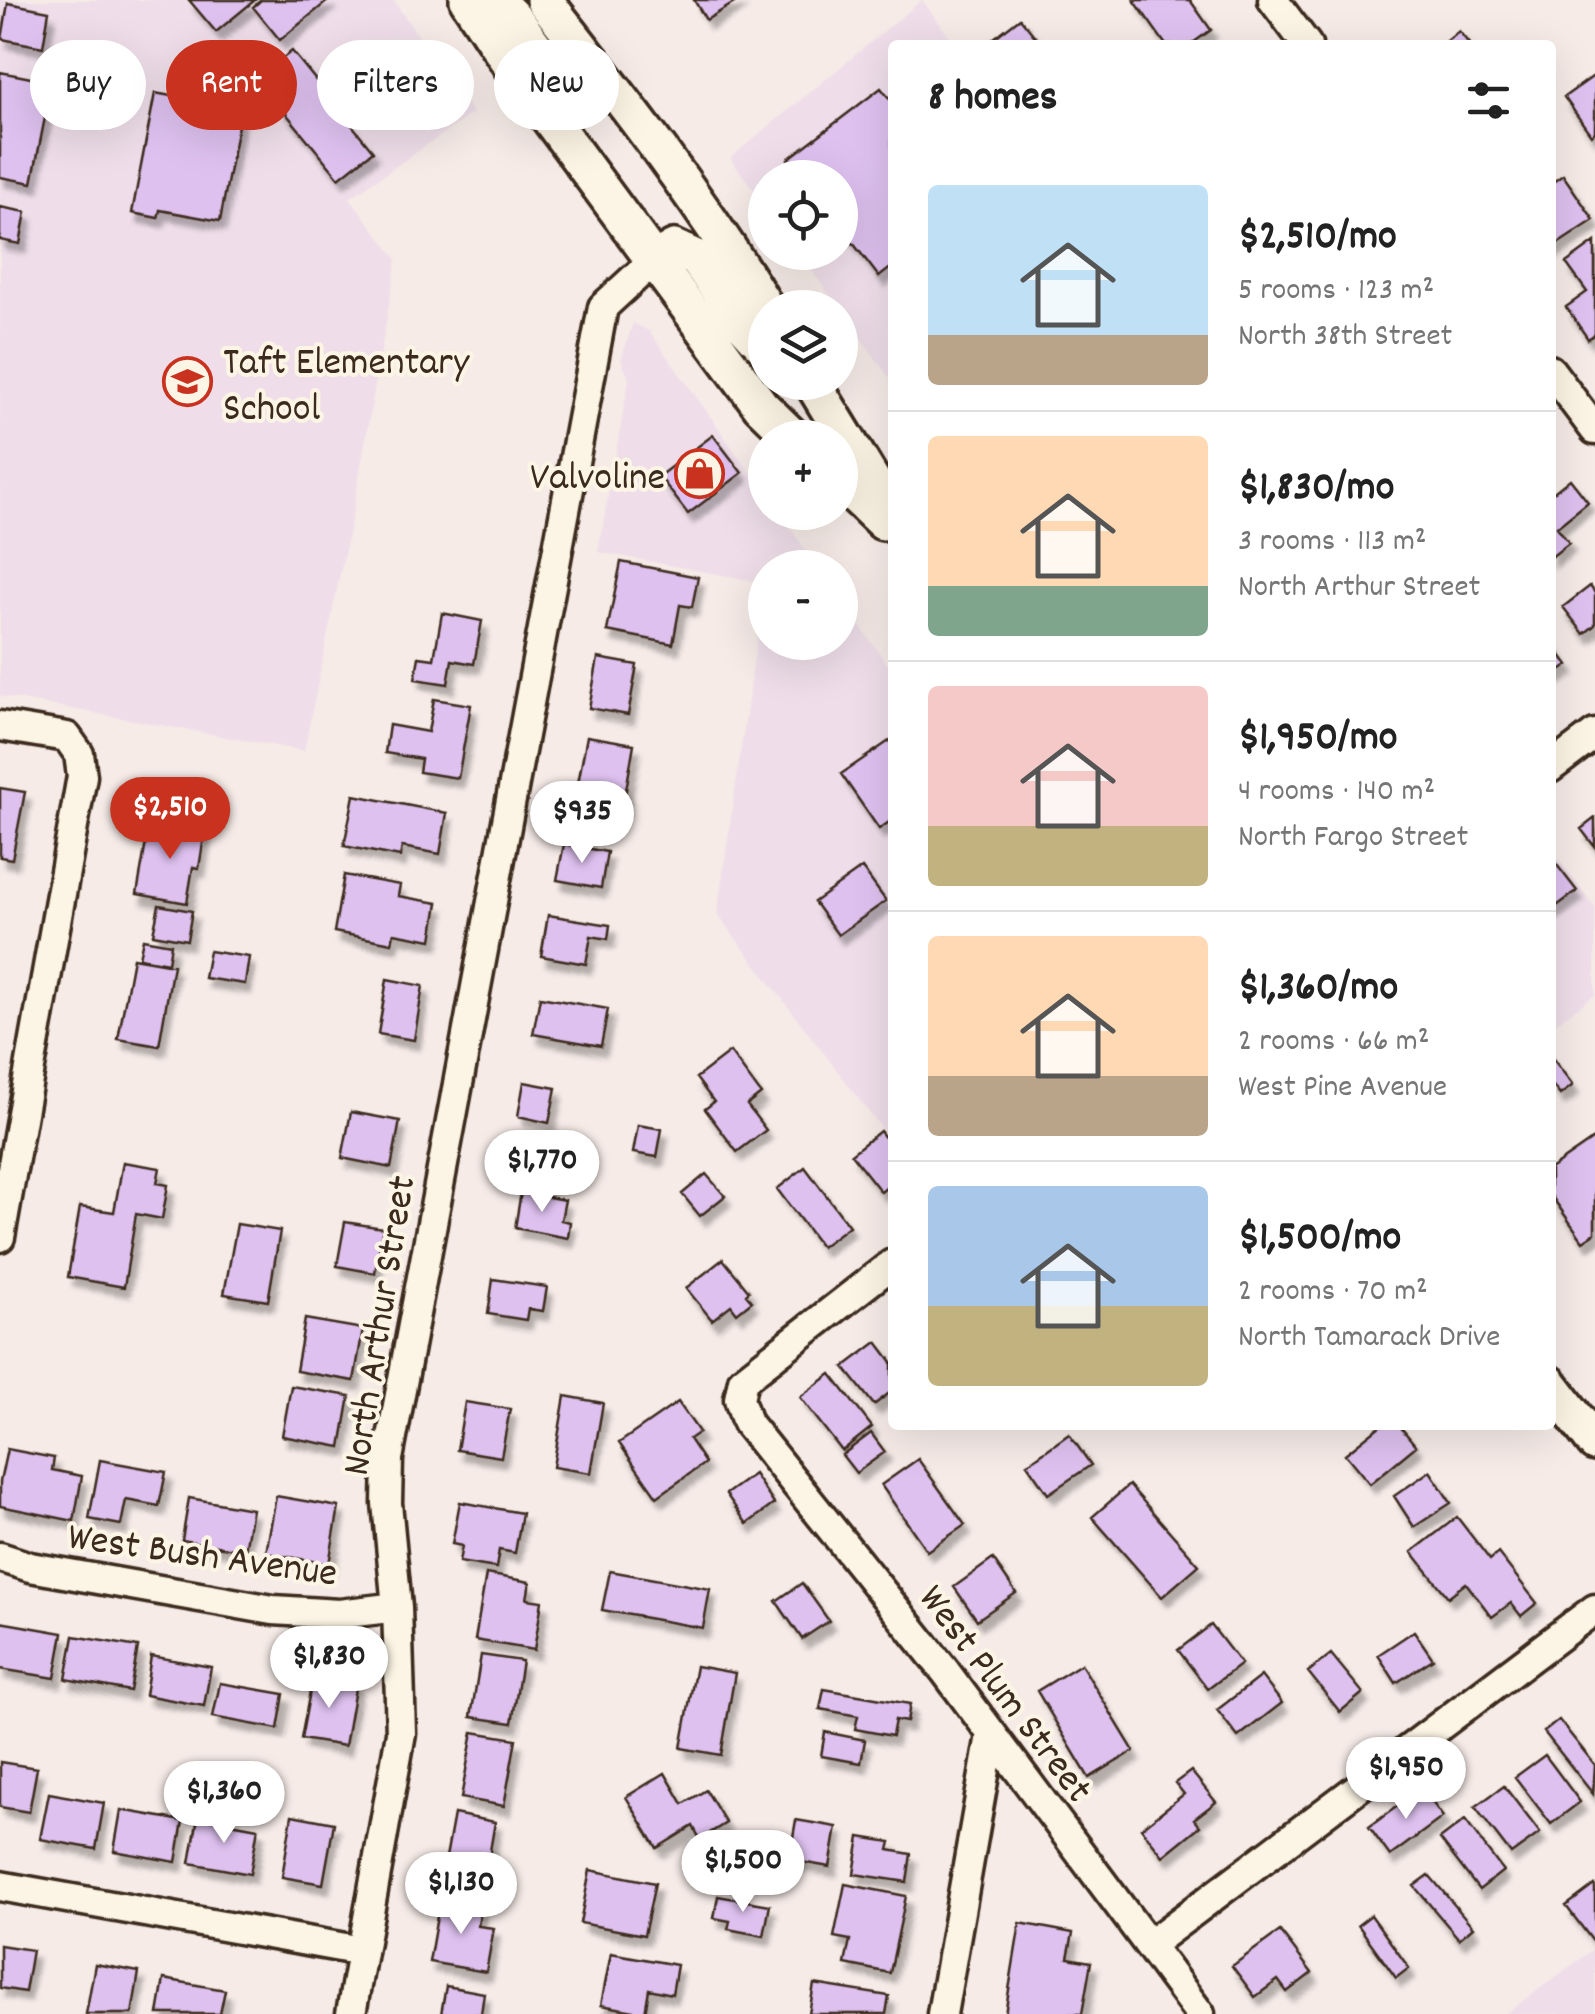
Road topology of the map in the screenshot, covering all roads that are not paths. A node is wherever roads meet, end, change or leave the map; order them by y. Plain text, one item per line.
1 (468, 0) edge
2 (492, 0) edge
3 (544, 0) edge
4 (1273, 0) edge
5 (528, 40) edge
6 (575, 40) edge
7 (1303, 40) edge
8 (619, 97) edge
9 (654, 260) junction
10 (755, 290) edge
11 (748, 328) edge
12 (1556, 378) edge
13 (821, 400) edge
14 (775, 420) edge
15 (1595, 430) edge
16 (858, 498) edge
17 (888, 507) edge
18 (888, 527) edge
19 (0, 726) edge
20 (1595, 734) edge
21 (1556, 763) edge
22 (0, 1237) edge
23 (888, 1267) edge
24 (1556, 1392) edge
25 (1595, 1443) edge
26 (0, 1557) edge
27 (397, 1607) junction
28 (1595, 1608) edge
29 (992, 1735) junction
30 (0, 1886) edge
31 (1150, 1945) junction
32 (362, 1951) junction
33 (351, 2014) edge
34 (942, 2014) edge
35 (1200, 2014) edge

1 - 9 main road
2 - 5 main road
3 - 6 main road
4 - 7 street
8 - 10 main road
9 - 11 main road
9 - 14 main road
9 - 27 street, North Arthur Street
12 - 15 street
13 - 17 main road
16 - 18 main road
19 - 22 street
20 - 21 street
23 - 29 street, West Plum Street
24 - 25 main road
26 - 27 street, West Bush Avenue
27 - 32 street, North Arthur Street
28 - 31 street
29 - 31 street, West Plum Street
29 - 34 street
30 - 32 street
31 - 35 street, West Plum Street
32 - 33 street, North Arthur Street

